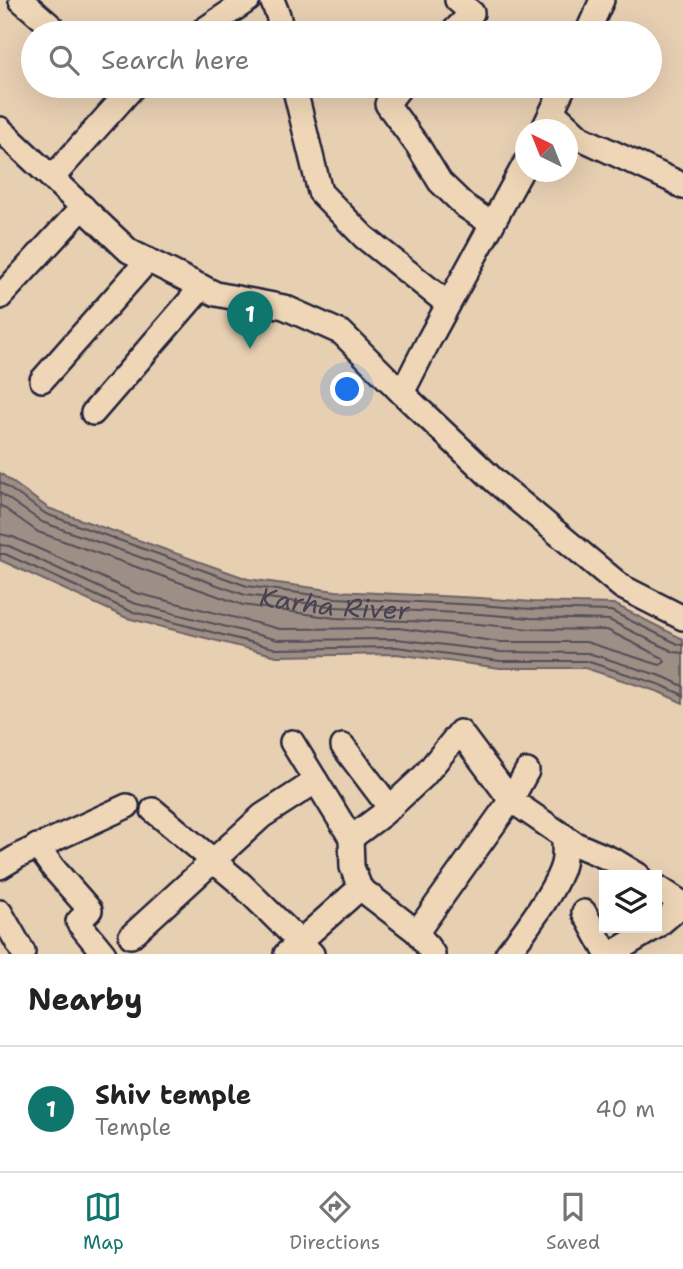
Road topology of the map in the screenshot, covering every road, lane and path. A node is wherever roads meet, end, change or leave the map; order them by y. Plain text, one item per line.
1 (21, 0) edge
2 (248, 0) edge
3 (272, 0) edge
4 (457, 0) edge
5 (602, 0) edge
6 (45, 21) edge
7 (217, 21) edge
8 (279, 21) edge
9 (464, 21) edge
10 (592, 21) edge
11 (123, 98) edge
12 (297, 98) edge
13 (392, 98) edge
14 (559, 98) edge
15 (549, 119) edge
16 (0, 130) edge
17 (578, 136) edge
18 (52, 178) junction
19 (515, 182) edge
20 (683, 187) edge
21 (83, 207) junction
22 (492, 224) junction
23 (148, 260) junction
24 (202, 287) junction
25 (0, 297) edge
26 (448, 304) junction
27 (42, 380) dead end
28 (402, 393) junction
29 (93, 413) dead end
30 (683, 618) edge
31 (292, 742) dead end
32 (343, 746) dead end
33 (527, 771) dead end
34 (316, 781) junction
35 (511, 800) junction
36 (127, 806) dead end
37 (390, 807) junction
38 (153, 810) dead end
39 (564, 836) junction
40 (351, 838) junction
41 (37, 846) junction
42 (213, 860) junction
43 (0, 867) edge
44 (630, 870) edge
45 (359, 888) junction
46 (662, 890) edge
47 (683, 904) edge
48 (0, 912) edge
49 (584, 912) dead end
50 (662, 922) edge
51 (417, 932) junction
52 (646, 933) edge
53 (131, 936) dead end
54 (299, 950) edge
55 (23, 952) dead end
56 (104, 954) edge
57 (433, 954) edge
58 (508, 954) edge
59 (609, 954) edge

1 - 6 street
2 - 7 street
3 - 8 street
4 - 9 street
5 - 10 street
11 - 18 street
12 - 26 street
13 - 22 street
14 - 15 street
16 - 18 street
17 - 20 street
18 - 21 street
19 - 22 street
21 - 23 street
21 - 25 street
22 - 26 street
23 - 24 street
23 - 27 street
24 - 28 street
24 - 29 street
26 - 28 street
28 - 30 street
31 - 34 street
32 - 37 street
33 - 35 street
34 - 40 street
34 - 42 street
35 - 37 street
35 - 39 street
35 - 51 street
36 - 41 street
37 - 40 street
38 - 42 street
39 - 44 street
39 - 58 street
40 - 45 street
41 - 43 street
41 - 56 street
42 - 53 street
42 - 54 street
45 - 51 street
45 - 54 street
46 - 47 street
47 - 50 street
48 - 55 street
49 - 59 street
51 - 57 street
52 - 59 street

